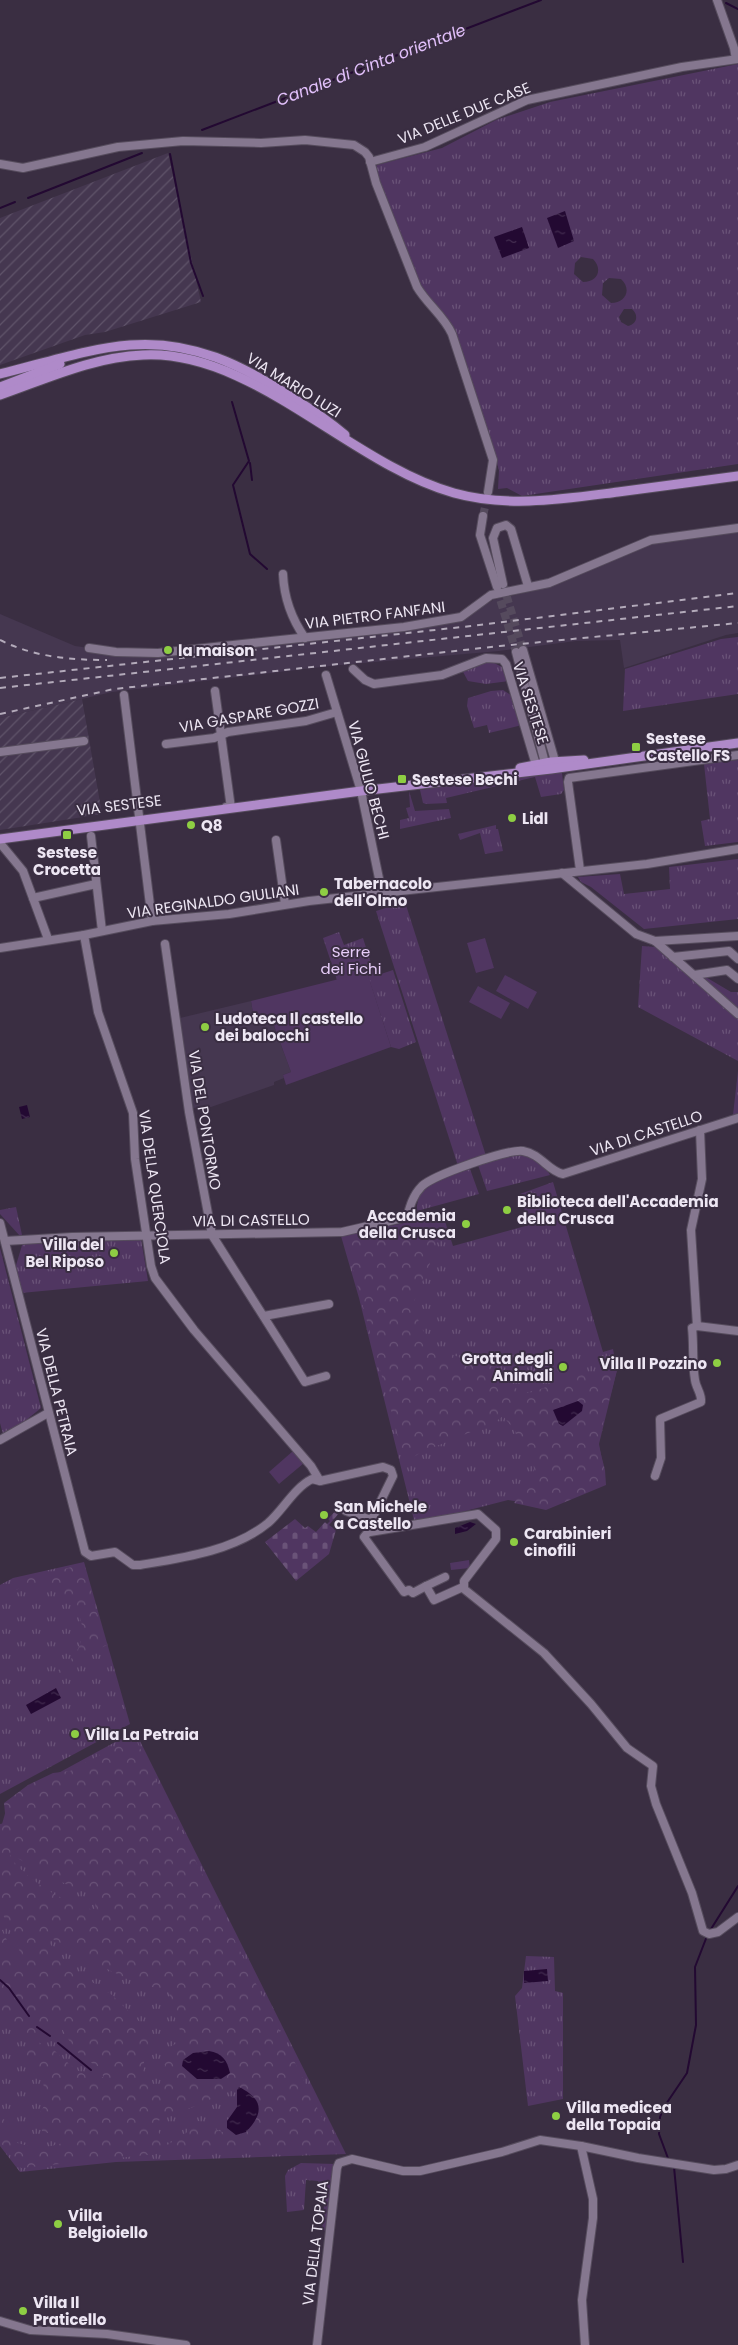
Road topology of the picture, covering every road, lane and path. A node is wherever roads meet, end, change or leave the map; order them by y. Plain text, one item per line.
1 (717, 0) edge
2 (737, 59) edge
3 (370, 162) junction
4 (0, 164) edge
5 (83, 354) junction
6 (79, 367) junction
7 (0, 374) edge
8 (0, 387) edge
9 (0, 395) edge
10 (0, 402) edge
11 (363, 450) junction
12 (738, 476) edge
13 (488, 492) tunnel mouth
14 (483, 516) tunnel mouth
15 (738, 528) edge
16 (283, 574) dead end
17 (528, 586) junction
18 (305, 638) junction
19 (89, 648) dead end
20 (519, 651) tunnel mouth
21 (353, 669) dead end
22 (326, 675) dead end
23 (215, 691) dead end
24 (124, 695) dead end
25 (337, 712) junction
26 (221, 735) junction
27 (84, 741) dead end
28 (738, 743) edge
29 (166, 744) dead end
30 (0, 752) edge
31 (738, 755) edge
32 (620, 759) junction
33 (547, 763) junction
34 (582, 765) junction
35 (521, 773) junction
36 (459, 780) junction
37 (360, 790) junction
38 (231, 808) junction
39 (139, 819) junction
40 (91, 836) dead end
41 (276, 840) dead end
42 (0, 841) edge
43 (738, 850) edge
44 (580, 870) junction
45 (562, 873) junction
46 (96, 884) junction
47 (382, 893) junction
48 (33, 898) junction
49 (285, 904) junction
50 (152, 922) junction
51 (102, 931) junction
52 (84, 935) junction
53 (738, 936) edge
54 (48, 939) junction
55 (655, 941) junction
56 (165, 944) dead end
57 (0, 948) edge
58 (673, 957) junction
59 (738, 959) edge
60 (694, 975) junction
61 (738, 979) edge
62 (738, 1014) edge
63 (738, 1118) edge
64 (700, 1130) junction
65 (0, 1222) edge
66 (147, 1235) junction
67 (212, 1235) junction
68 (5, 1241) junction
69 (329, 1304) dead end
70 (264, 1316) junction
71 (697, 1326) junction
72 (738, 1330) edge
73 (326, 1376) dead end
74 (48, 1413) junction
75 (0, 1440) edge
76 (655, 1476) dead end
77 (320, 1481) junction
78 (346, 1511) dead end
79 (372, 1520) junction
80 (369, 1531) junction
81 (445, 1577) dead end
82 (426, 1586) junction
83 (463, 1587) junction
84 (738, 1917) edge
85 (581, 2146) junction
86 (738, 2165) edge
87 (0, 2321) edge
88 (186, 2345) edge
89 (316, 2345) edge
90 (585, 2345) edge

1 - 2 street
2 - 3 street, VIA DELLE DUE CASE
3 - 4 street
3 - 13 street
5 - 7 main road, VIA MARIO LUZI
5 - 8 main road
5 - 11 main road, VIA MARIO LUZI
6 - 9 main road, VIA MARIO LUZI
6 - 10 main road
6 - 11 main road, VIA MARIO LUZI
11 - 12 main road, VIA MARIO LUZI
14 - 17 street
15 - 17 street, VIA PIETRO FANFANI
16 - 18 street
17 - 18 street, VIA PIETRO FANFANI
18 - 19 street, VIA PIETRO FANFANI
20 - 33 street
21 - 33 street, VIA SESTESE
22 - 25 street, VIA GIULIO BECHI
23 - 26 street
24 - 39 street
25 - 26 street, VIA GASPARE GOZZI
25 - 37 street, VIA GIULIO BECHI
26 - 29 street, VIA GASPARE GOZZI
26 - 38 street
27 - 30 street
28 - 32 main road, VIA SESTESE
31 - 44 street
32 - 33 main road, VIA SESTESE
32 - 34 main road, VIA SESTESE
33 - 34 street
33 - 35 street
33 - 36 main road, VIA SESTESE
34 - 35 main road, VIA SESTESE
35 - 36 main road, VIA SESTESE
36 - 37 main road, VIA SESTESE
37 - 38 main road, VIA SESTESE
37 - 47 street, VIA GIULIO BECHI
38 - 39 main road, VIA SESTESE
39 - 42 main road, VIA SESTESE
39 - 50 street
40 - 46 street
41 - 49 street
42 - 48 street
43 - 44 street, VIA REGINALDO GIULIANI
44 - 45 street, VIA REGINALDO GIULIANI
45 - 47 street, VIA REGINALDO GIULIANI
45 - 55 street
46 - 48 street
46 - 51 street
47 - 49 street, VIA REGINALDO GIULIANI
48 - 54 street
49 - 50 street, VIA REGINALDO GIULIANI
50 - 51 street, VIA REGINALDO GIULIANI
51 - 52 street, VIA REGINALDO GIULIANI
52 - 54 street, VIA REGINALDO GIULIANI
52 - 66 street, VIA DELLA QUERCIOLA
53 - 55 street
54 - 57 street, VIA REGINALDO GIULIANI
55 - 58 street
56 - 67 street, VIA DEL PONTORMO
58 - 59 street
58 - 60 street
60 - 61 street
60 - 62 street
63 - 64 street, VIA DI CASTELLO
64 - 67 street, VIA DI CASTELLO
64 - 71 street
65 - 68 street, VIA DELLA PETRAIA
66 - 67 street, VIA DI CASTELLO
66 - 68 street, VIA DI CASTELLO
66 - 77 street, VIA DELLA QUERCIOLA
67 - 70 street, VIA DEL PONTORMO
68 - 74 street, VIA DELLA PETRAIA
69 - 70 street
70 - 73 street, VIA DEL PONTORMO
71 - 72 street
71 - 76 street
74 - 75 street
74 - 77 street, VIA DELLA PETRAIA
77 - 79 street
78 - 79 street
79 - 80 street
80 - 82 street
80 - 83 street
81 - 82 street
82 - 83 street
83 - 84 street
85 - 86 street, VIA DELLA TOPAIA
85 - 89 street, VIA DELLA TOPAIA
85 - 90 street
87 - 88 street

